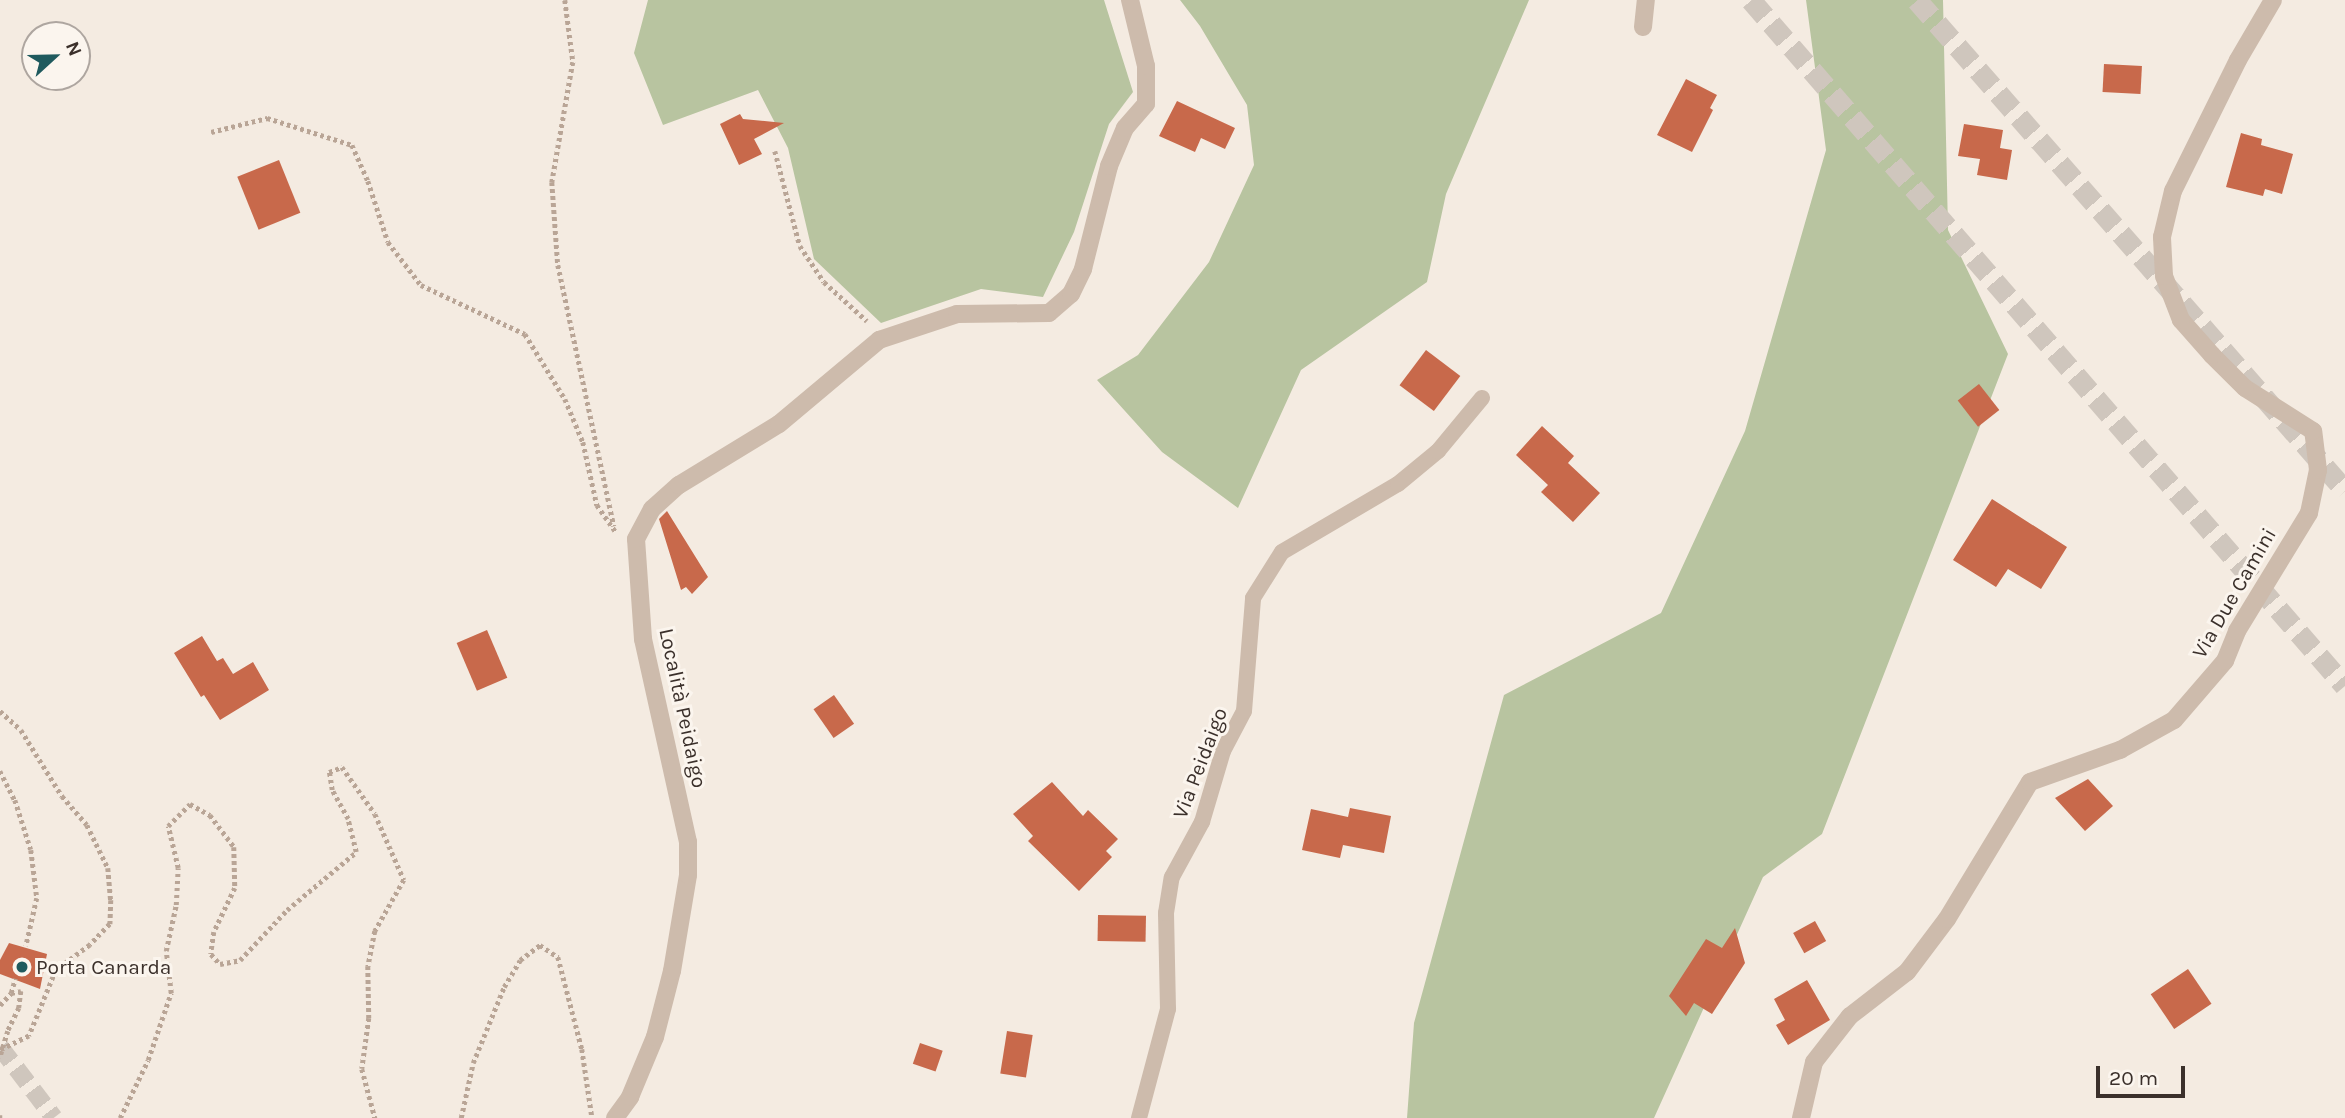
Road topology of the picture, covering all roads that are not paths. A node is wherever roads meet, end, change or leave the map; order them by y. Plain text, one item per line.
1 (1130, 0) edge
2 (1646, 0) edge
3 (2273, 0) edge
4 (1643, 27) dead end
5 (1482, 398) dead end
6 (615, 1118) edge
7 (1139, 1118) edge
8 (1801, 1118) edge

1 - 6 street, Località Peidaigo
2 - 4 street
3 - 8 street, Via Due Camini
5 - 7 lane, Via Peidaigo

